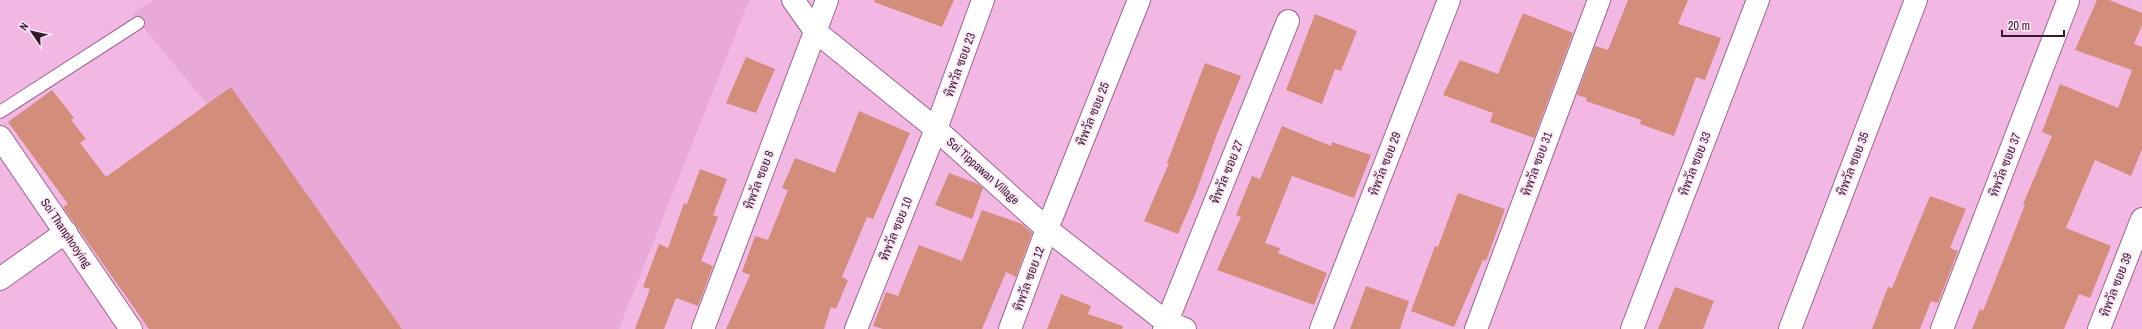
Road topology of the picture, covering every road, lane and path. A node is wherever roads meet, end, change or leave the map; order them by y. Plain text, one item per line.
1 (792, 0) edge
2 (827, 0) edge
3 (983, 0) edge
4 (1139, 0) edge
5 (1449, 0) edge
6 (1599, 0) edge
7 (1758, 0) edge
8 (1916, 0) edge
9 (2068, 1) dead end
10 (1288, 21) dead end
11 (138, 23) dead end
12 (816, 31) junction
13 (0, 112) edge
14 (936, 129) junction
15 (0, 137) edge
16 (2142, 219) edge
17 (1047, 229) junction
18 (66, 232) junction
19 (0, 279) edge
20 (1172, 327) edge
21 (131, 329) edge
22 (704, 329) edge
23 (856, 329) edge
24 (1010, 329) edge
25 (1321, 329) edge
26 (1476, 329) edge
27 (1632, 329) edge
28 (1790, 329) edge
29 (1942, 329) edge
30 (2099, 329) edge

1 - 12 street, Soi Tippawan Village
2 - 12 street, ทิพวัล ซอย 8
3 - 14 street, ทิพวัล ซอย 23
4 - 17 street, ทิพวัล ซอย 25
5 - 25 street, ทิพวัล ซอย 29
6 - 26 street, ทิพวัล ซอย 31
7 - 27 street, ทิพวัล ซอย 33
8 - 28 street, ทิพวัล ซอย 35
9 - 29 street, ทิพวัล ซอย 37
10 - 20 street, ทิพวัล ซอย 27
11 - 13 lane
12 - 14 street, Soi Tippawan Village
12 - 22 street, ทิพวัล ซอย 8
14 - 17 street, Soi Tippawan Village
14 - 23 street, ทิพวัล ซอย 10
15 - 18 street, Soi Thanphooying
16 - 30 street, ทิพวัล ซอย 39
17 - 20 street, Soi Tippawan Village
17 - 24 street, ทิพวัล ซอย 12
18 - 19 street
18 - 21 street, Soi Thanphooying

